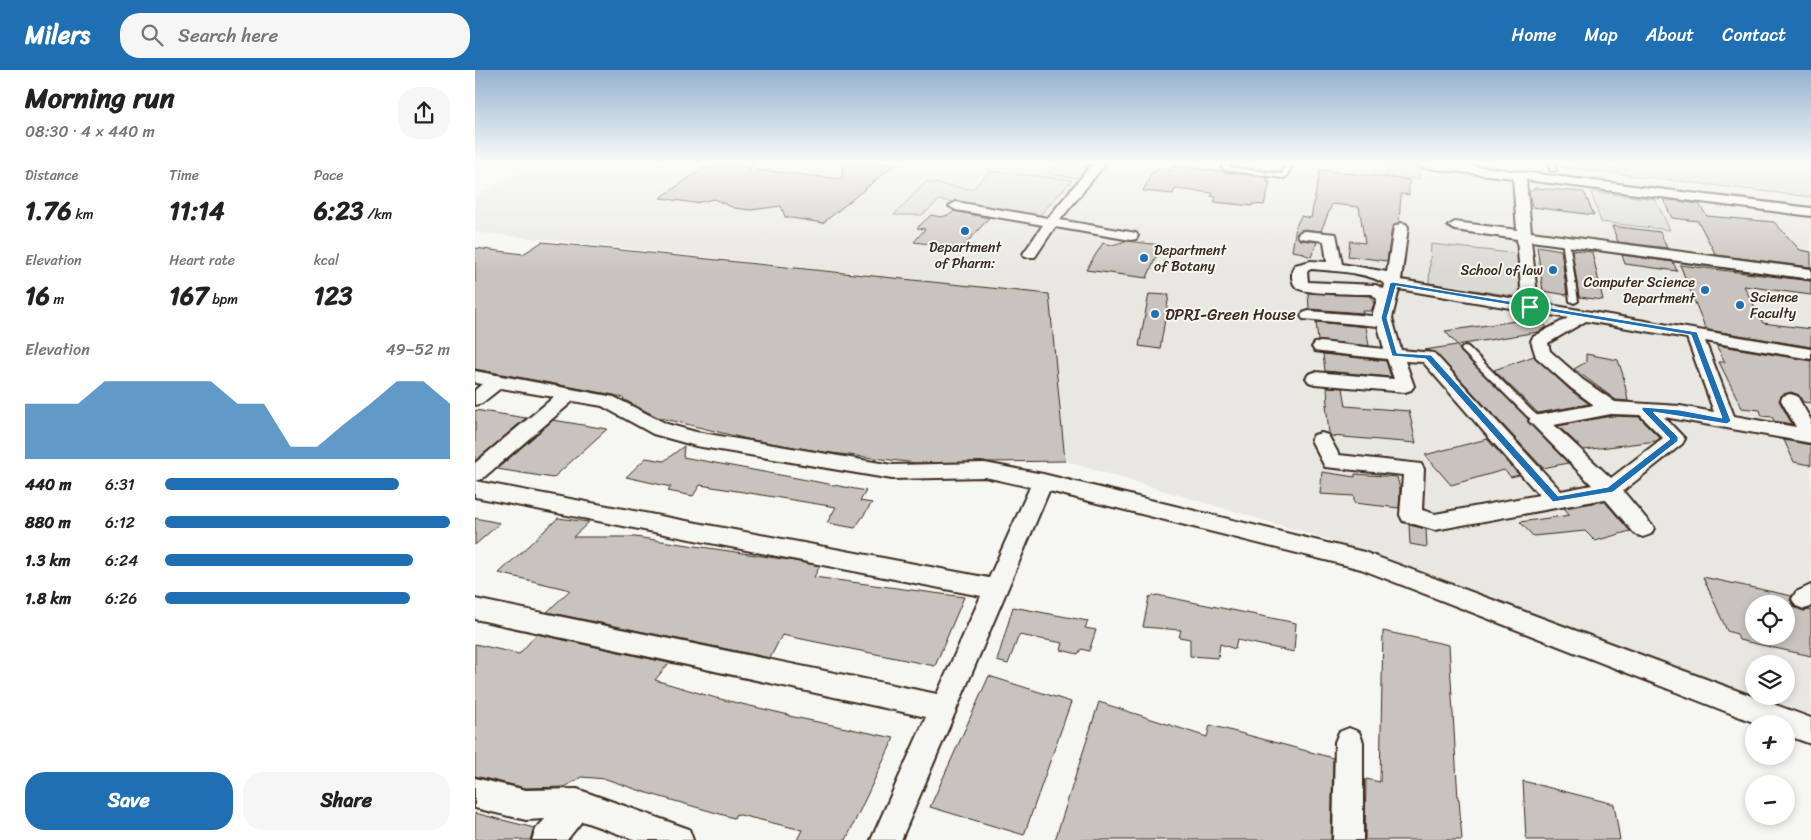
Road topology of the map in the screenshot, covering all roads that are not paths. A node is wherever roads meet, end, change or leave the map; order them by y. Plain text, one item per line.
1 (1071, 199) edge
2 (1521, 199) edge
3 (1729, 199) edge
4 (956, 206) dead end
5 (1811, 212) edge
6 (1051, 223) junction
7 (1455, 226) dead end
8 (1401, 227) dead end
9 (1305, 235) dead end
10 (1131, 236) dead end
11 (1525, 236) junction
12 (1565, 241) junction
13 (1029, 254) dead end
14 (1336, 267) junction
15 (1811, 274) edge
16 (1393, 283) junction
17 (1530, 307) junction
18 (1579, 308) junction
19 (1309, 316) dead end
20 (1694, 334) junction
21 (1321, 347) dead end
22 (1465, 349) dead end
23 (1811, 354) edge
24 (1395, 355) junction
25 (475, 377) edge
26 (1315, 378) dead end
27 (498, 381) junction
28 (568, 395) junction
29 (475, 399) edge
30 (1790, 400) dead end
31 (1611, 408) junction
32 (1645, 409) junction
33 (1539, 421) junction
34 (1727, 421) junction
35 (1811, 436) edge
36 (1321, 440) dead end
37 (475, 474) edge
38 (1043, 482) junction
39 (475, 489) edge
40 (1610, 490) junction
41 (1556, 500) junction
42 (1643, 528) dead end
43 (996, 589) junction
44 (475, 609) edge
45 (944, 708) junction
46 (1811, 731) edge
47 (1349, 742) dead end
48 (475, 794) edge
49 (577, 804) junction
50 (547, 840) edge
51 (678, 840) edge
52 (887, 840) edge
53 (1348, 840) edge

1 - 6 street
2 - 11 street
3 - 5 street
4 - 6 street
6 - 10 street
6 - 13 street
7 - 11 street
8 - 16 street
9 - 14 street
11 - 12 street
11 - 17 street
12 - 15 street
12 - 18 lane
14 - 16 street
14 - 19 street
16 - 17 street
16 - 24 street
17 - 18 street
18 - 20 street
18 - 31 street
20 - 23 street
20 - 34 street
21 - 24 street
22 - 33 lane
24 - 26 street
24 - 41 street
25 - 27 street
27 - 28 street
27 - 29 street
28 - 37 street
28 - 38 street
30 - 35 street
31 - 32 street
31 - 33 street
32 - 34 street
32 - 40 street
33 - 40 street
34 - 35 street
36 - 41 street
38 - 43 street
38 - 46 street
39 - 43 street
40 - 41 street
40 - 42 street
43 - 45 street
44 - 45 street
45 - 52 street
47 - 53 street
48 - 49 street
49 - 50 street
49 - 51 street

